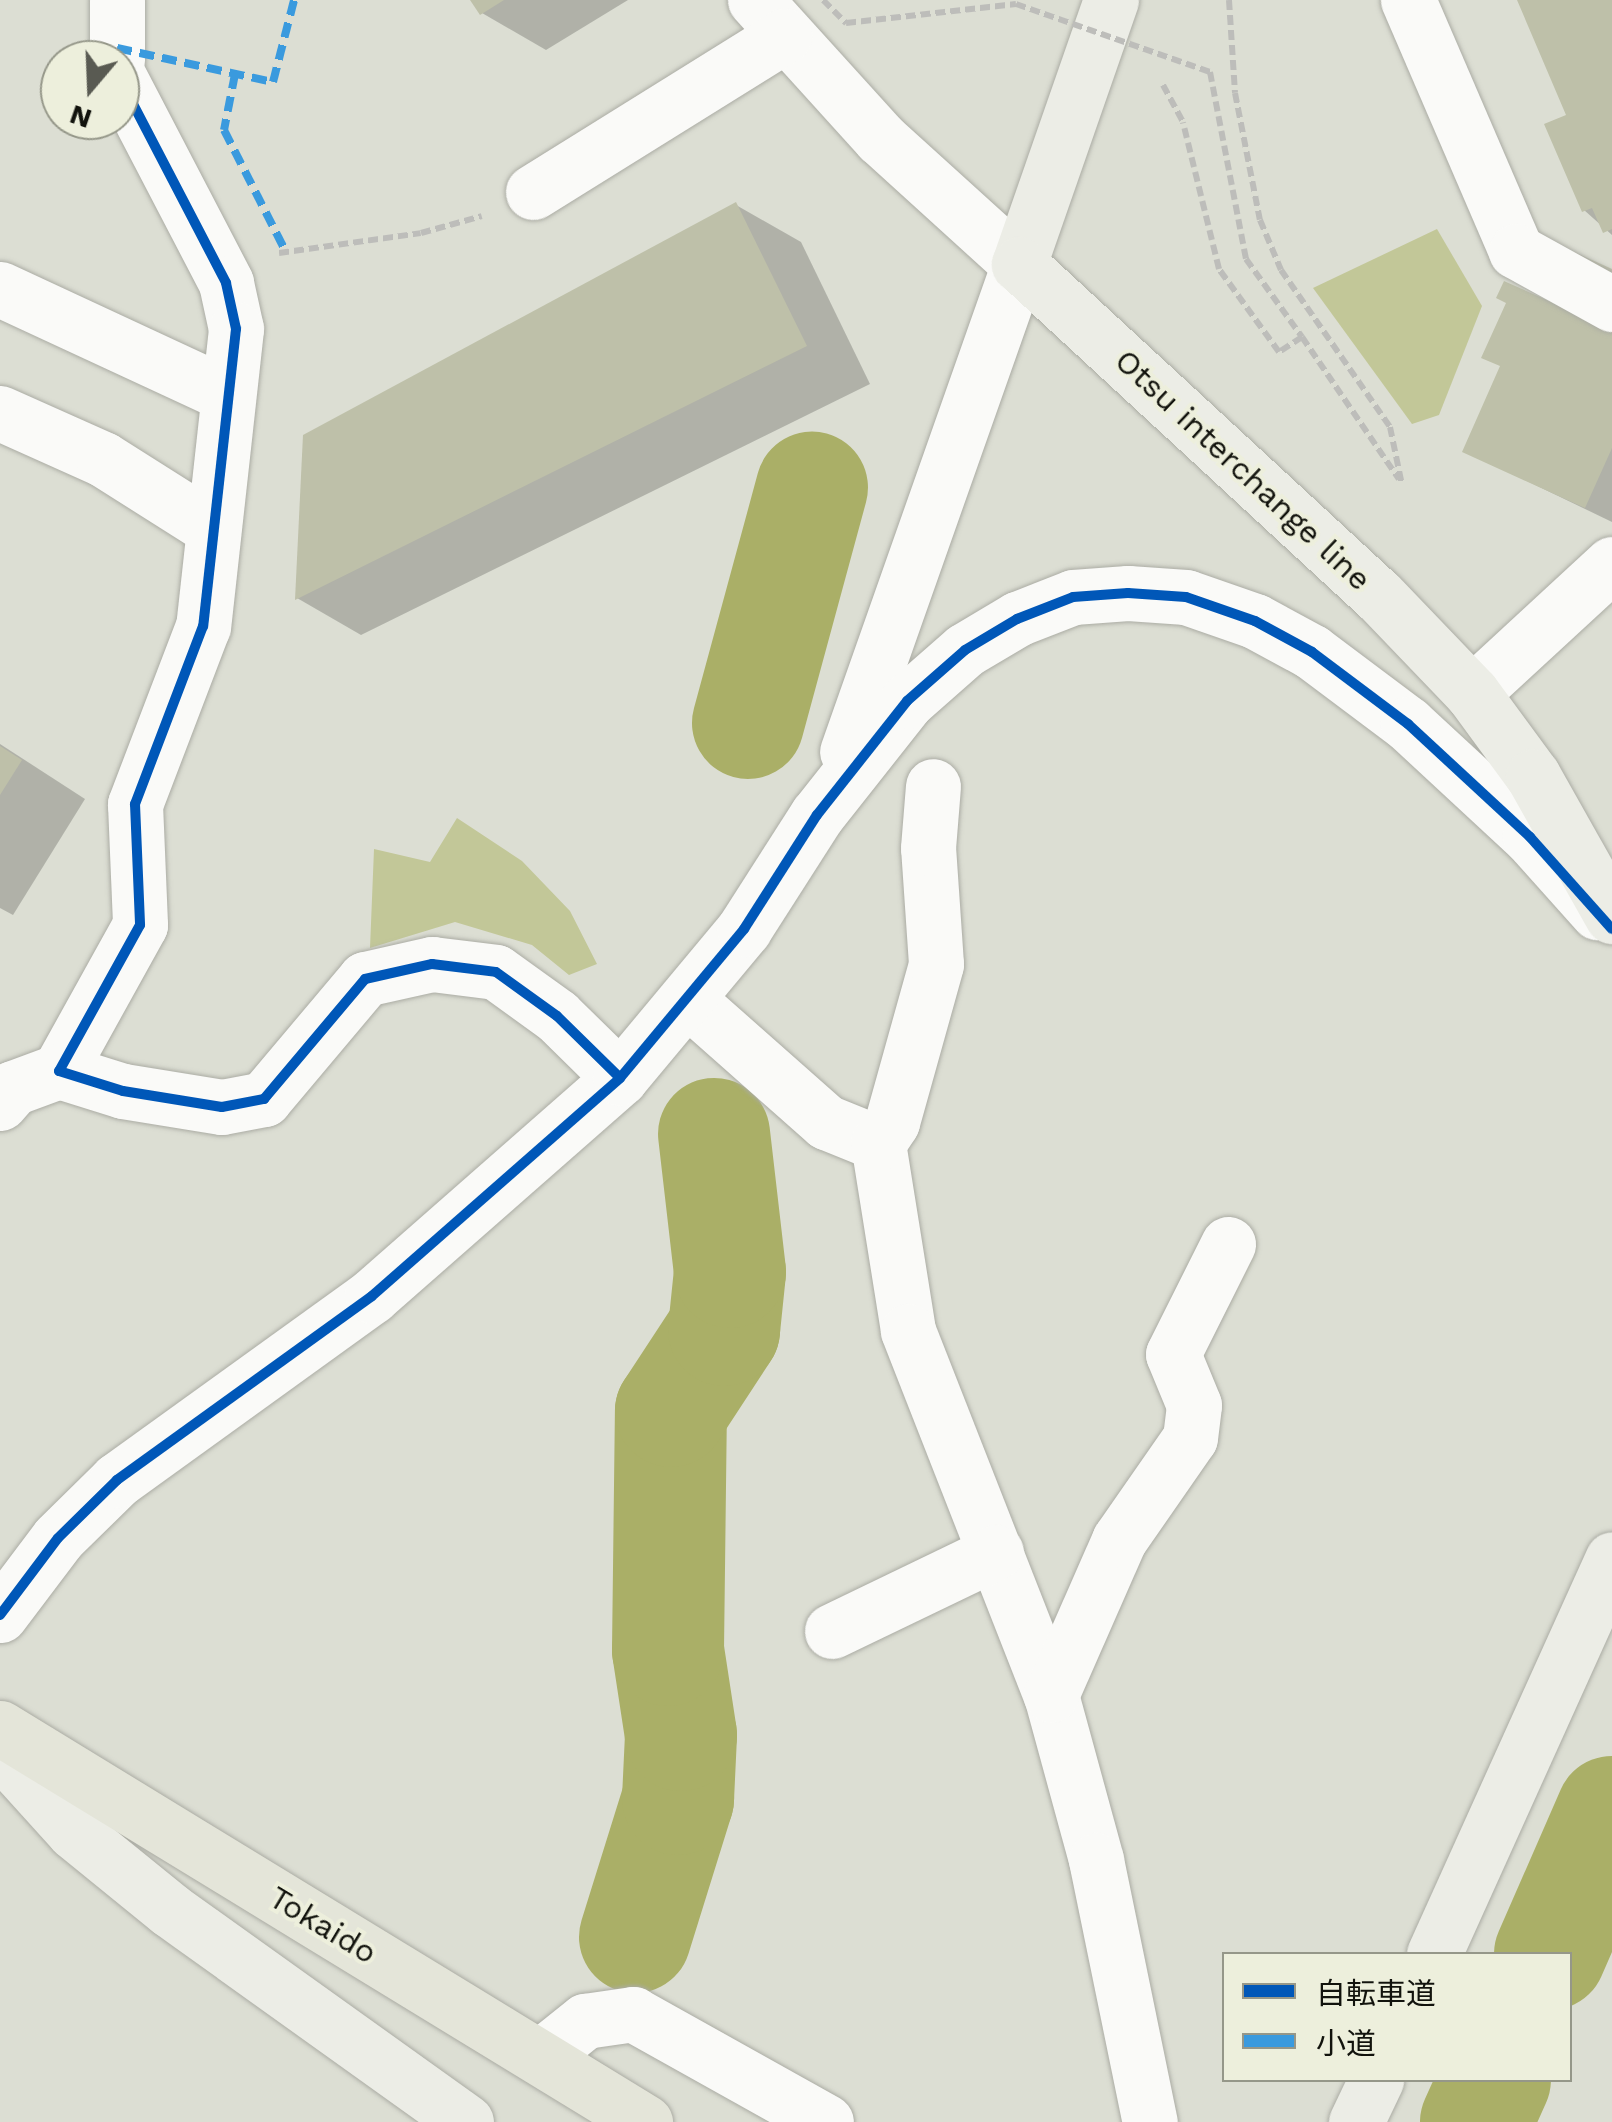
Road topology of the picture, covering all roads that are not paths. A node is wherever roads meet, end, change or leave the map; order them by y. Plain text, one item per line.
1 (116, 0) edge
2 (1111, 0) edge
3 (1408, 0) edge
4 (787, 12) edge
5 (117, 40) edge
6 (140, 118) edge
7 (533, 192) road end
8 (1019, 264) junction
9 (0, 289) edge
10 (1612, 304) edge
11 (228, 395) junction
12 (0, 413) edge
13 (212, 528) junction
14 (1612, 564) edge
15 (1472, 693) junction
16 (933, 786) dead end
17 (817, 815) junction
18 (1612, 916) edge
19 (1612, 929) edge
20 (687, 999) junction
21 (60, 1071) junction
22 (620, 1078) junction
23 (0, 1103) edge
24 (878, 1143) junction
25 (1228, 1244) dead end
26 (996, 1552) junction
27 (1612, 1559) edge
28 (0, 1615) edge
29 (832, 1631) dead end
30 (1051, 1695) junction
31 (0, 1728) edge
32 (0, 1750) edge
33 (1435, 1952) edge
34 (540, 2057) junction
35 (1375, 2082) edge
36 (466, 2122) edge
37 (645, 2122) edge
38 (826, 2122) edge
39 (1150, 2122) edge
40 (1356, 2122) edge

1 - 5 street
2 - 8 main road
3 - 10 street
4 - 7 street
4 - 8 street
6 - 11 street
8 - 15 main road, Otsu interchange line
8 - 17 street
9 - 11 street
11 - 13 street
12 - 13 street
13 - 21 street
14 - 15 street
15 - 18 main road, Otsu interchange line
16 - 24 street
17 - 19 street
17 - 20 street
20 - 22 street
20 - 24 street
21 - 22 street
21 - 23 street
22 - 28 street
24 - 26 street
25 - 30 street
26 - 29 street
26 - 30 street
27 - 33 main road
30 - 39 street
31 - 34 highway, Tokaido
32 - 36 main road
34 - 37 highway, Tokaido
34 - 38 street
35 - 40 main road

